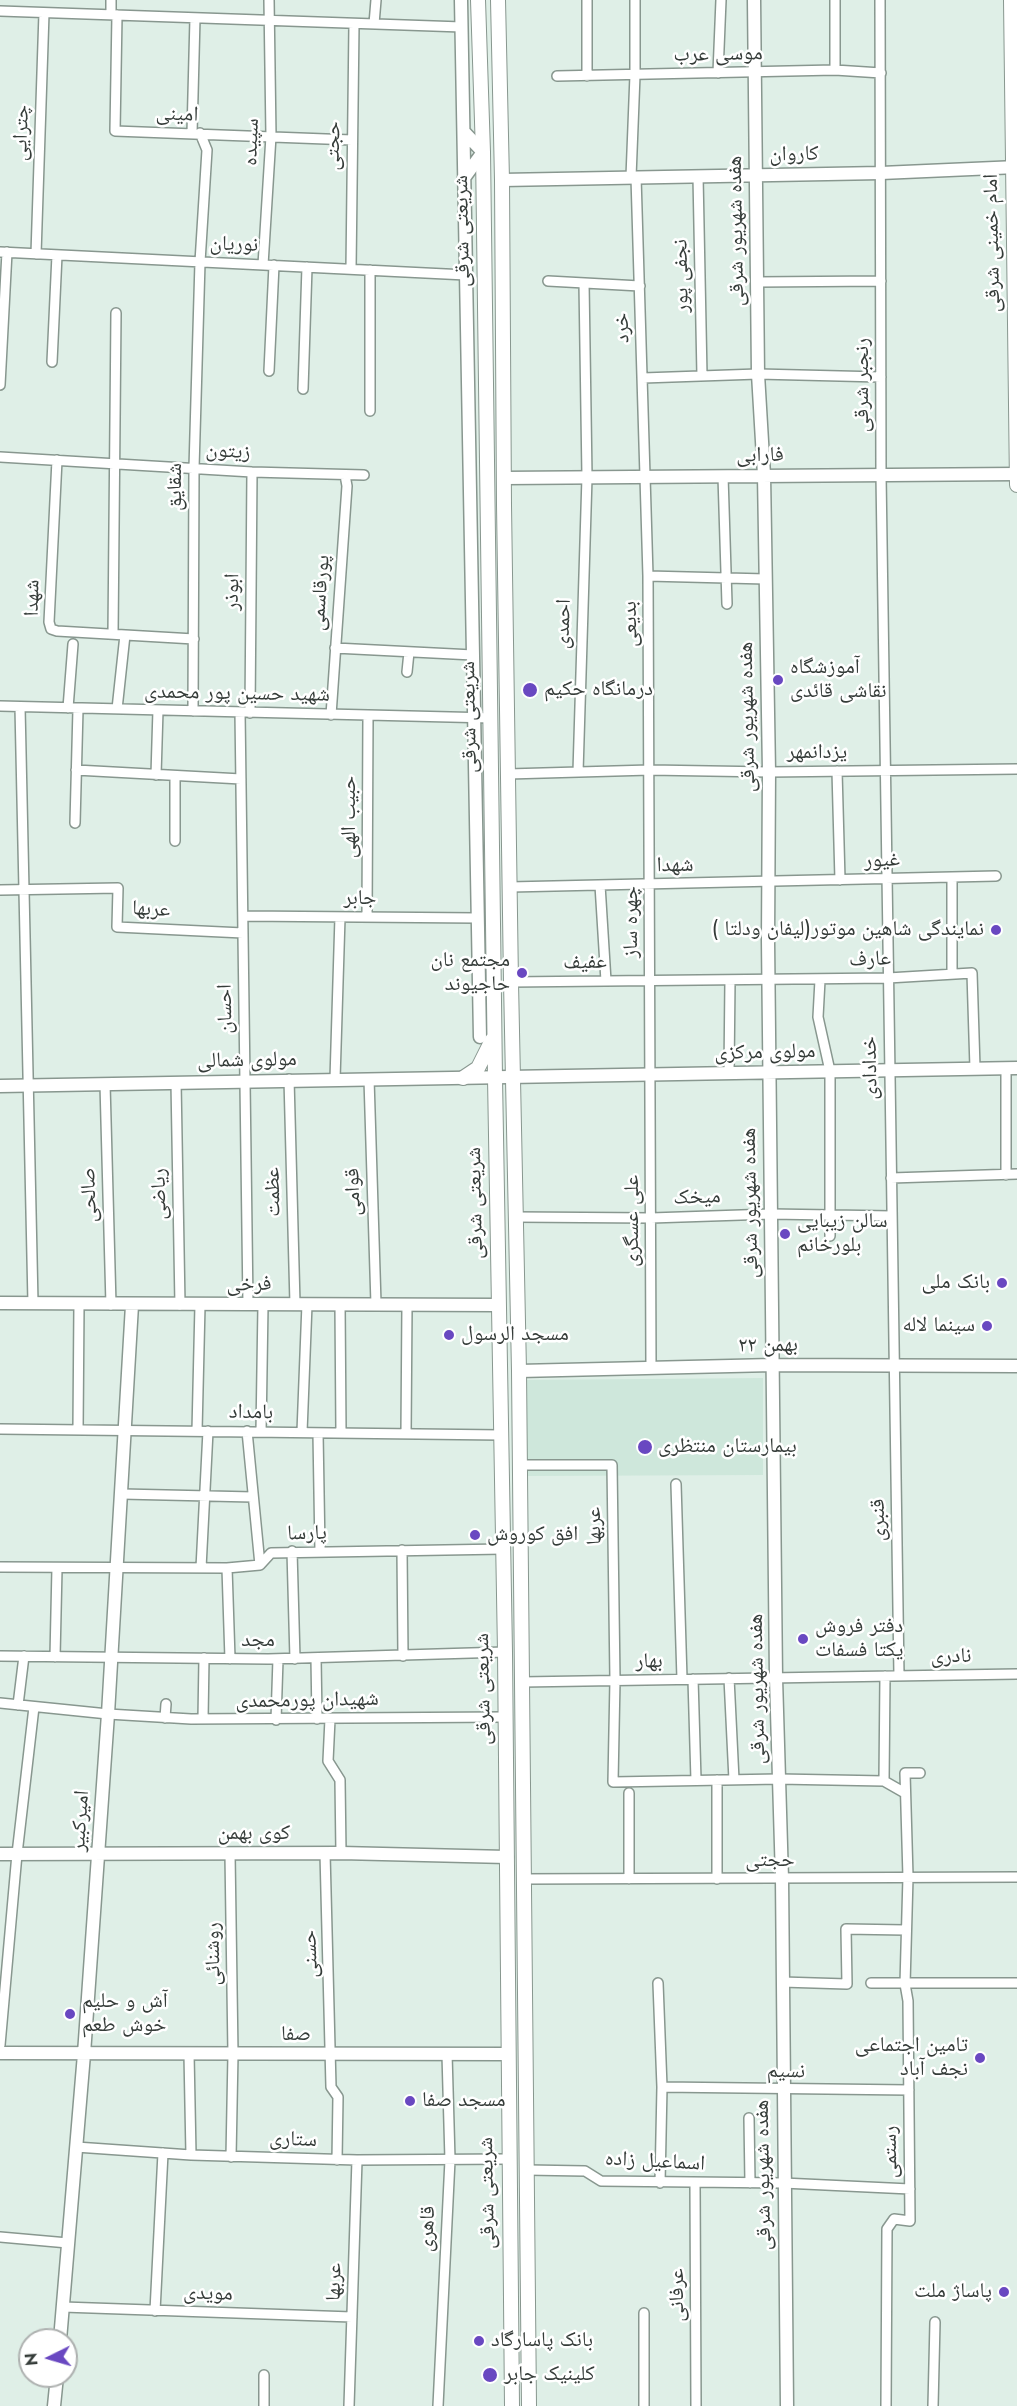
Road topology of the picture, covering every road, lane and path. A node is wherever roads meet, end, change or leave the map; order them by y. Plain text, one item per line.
1 (13, 0) edge
2 (111, 0) edge
3 (269, 0) edge
4 (376, 0) edge
5 (461, 0) edge
6 (478, 0) edge
7 (498, 0) edge
8 (587, 0) edge
9 (635, 0) edge
10 (721, 0) edge
11 (754, 0) edge
12 (835, 0) edge
13 (880, 0) edge
14 (1011, 0) edge
15 (0, 11) edge
16 (13, 12) junction
17 (44, 13) junction
18 (114, 15) junction
19 (195, 18) junction
20 (269, 21) junction
21 (354, 24) junction
22 (374, 24) junction
23 (462, 27) junction
24 (835, 70) junction
25 (755, 72) junction
26 (718, 73) junction
27 (881, 74) junction
28 (635, 75) junction
29 (557, 76) dead end
30 (587, 76) junction
31 (464, 132) junction
32 (196, 133) junction
33 (271, 136) junction
34 (352, 140) junction
35 (483, 152) junction
36 (1015, 167) edge
37 (881, 173) junction
38 (756, 175) junction
39 (698, 176) junction
40 (634, 177) junction
41 (464, 178) junction
42 (502, 180) junction
43 (4, 252) edge
44 (36, 254) junction
45 (57, 255) junction
46 (200, 262) junction
47 (268, 265) junction
48 (307, 267) junction
49 (351, 269) junction
50 (370, 270) junction
51 (466, 275) junction
52 (548, 281) dead end
53 (881, 281) junction
54 (757, 282) junction
55 (584, 283) junction
56 (640, 286) junction
57 (116, 313) dead end
58 (52, 362) dead end
59 (269, 371) dead end
60 (758, 374) junction
61 (702, 376) junction
62 (881, 376) junction
63 (643, 378) junction
64 (0, 384) edge
65 (303, 390) dead end
66 (370, 411) dead end
67 (0, 457) edge
68 (57, 460) junction
69 (115, 464) junction
70 (194, 468) junction
71 (252, 472) junction
72 (1017, 474) edge
73 (345, 475) junction
74 (364, 475) dead end
75 (881, 475) junction
76 (723, 476) junction
77 (764, 476) junction
78 (587, 477) junction
79 (647, 477) junction
80 (504, 478) junction
81 (1017, 484) edge
82 (648, 576) junction
83 (726, 578) junction
84 (766, 579) junction
85 (727, 604) dead end
86 (113, 634) junction
87 (125, 635) junction
88 (194, 639) junction
89 (73, 644) dead end
90 (335, 648) junction
91 (409, 652) junction
92 (473, 655) junction
93 (407, 672) dead end
94 (0, 706) edge
95 (20, 707) junction
96 (73, 708) junction
97 (117, 709) junction
98 (158, 710) junction
99 (193, 711) junction
100 (245, 712) junction
101 (331, 715) junction
102 (368, 716) junction
103 (491, 718) junction
104 (474, 719) junction
105 (1017, 769) edge
106 (76, 770) junction
107 (650, 770) junction
108 (837, 771) junction
109 (885, 771) junction
110 (578, 772) junction
111 (769, 772) junction
112 (156, 774) junction
113 (508, 774) junction
114 (175, 776) junction
115 (241, 779) junction
116 (75, 823) dead end
117 (175, 841) dead end
118 (996, 876) dead end
119 (952, 877) junction
120 (886, 879) junction
121 (840, 880) junction
122 (769, 883) junction
123 (650, 884) junction
124 (600, 885) junction
125 (510, 887) junction
126 (24, 888) junction
127 (0, 890) edge
128 (243, 916) junction
129 (340, 917) junction
130 (368, 917) junction
131 (477, 918) junction
132 (243, 933) junction
133 (478, 965) junction
134 (494, 965) junction
135 (952, 974) junction
136 (888, 978) junction
137 (730, 980) junction
138 (768, 980) junction
139 (820, 980) junction
140 (606, 981) junction
141 (650, 981) junction
142 (511, 982) junction
143 (512, 1012) junction
144 (494, 1013) junction
145 (494, 1032) junction
146 (480, 1037) dead end
147 (975, 1068) junction
148 (1011, 1068) edge
149 (889, 1070) junction
150 (830, 1071) junction
151 (769, 1072) junction
152 (729, 1073) junction
153 (650, 1074) junction
154 (463, 1078) junction
155 (495, 1078) junction
156 (513, 1078) junction
157 (289, 1079) junction
158 (335, 1079) junction
159 (369, 1079) junction
160 (245, 1080) junction
161 (176, 1082) junction
162 (105, 1084) junction
163 (0, 1086) edge
164 (27, 1086) junction
165 (496, 1159) junction
166 (514, 1160) junction
167 (1017, 1174) edge
168 (1006, 1175) junction
169 (891, 1178) junction
170 (771, 1214) junction
171 (830, 1215) junction
172 (892, 1215) junction
173 (515, 1217) junction
174 (651, 1218) junction
175 (830, 1236) dead end
176 (0, 1303) edge
177 (33, 1303) junction
178 (79, 1304) junction
179 (301, 1304) junction
180 (340, 1304) junction
181 (376, 1304) junction
182 (111, 1305) junction
183 (132, 1305) junction
184 (180, 1305) junction
185 (201, 1305) junction
186 (248, 1305) junction
187 (263, 1305) junction
188 (407, 1305) junction
189 (498, 1305) junction
190 (894, 1364) junction
191 (773, 1365) junction
192 (1017, 1366) edge
193 (651, 1368) junction
194 (519, 1371) junction
195 (0, 1429) edge
196 (78, 1430) junction
197 (125, 1430) junction
198 (202, 1431) junction
199 (247, 1431) junction
200 (261, 1431) junction
201 (302, 1432) junction
202 (318, 1433) junction
203 (341, 1433) junction
204 (406, 1434) junction
205 (501, 1436) junction
206 (520, 1465) junction
207 (676, 1484) dead end
208 (122, 1494) junction
209 (204, 1495) junction
210 (253, 1497) junction
211 (503, 1549) junction
212 (402, 1550) junction
213 (292, 1551) junction
214 (320, 1551) junction
215 (260, 1565) junction
216 (0, 1567) edge
217 (57, 1568) junction
218 (201, 1568) junction
219 (227, 1568) junction
220 (118, 1569) junction
221 (505, 1652) junction
222 (0, 1656) edge
223 (24, 1656) junction
224 (403, 1656) junction
225 (55, 1657) junction
226 (112, 1657) junction
227 (204, 1658) junction
228 (316, 1658) junction
229 (230, 1659) junction
230 (278, 1659) junction
231 (296, 1659) junction
232 (1017, 1674) edge
233 (899, 1675) junction
234 (885, 1676) junction
235 (729, 1678) junction
236 (776, 1678) junction
237 (682, 1679) junction
238 (693, 1679) junction
239 (615, 1680) junction
240 (522, 1682) junction
241 (0, 1703) edge
242 (166, 1704) dead end
243 (18, 1705) junction
244 (34, 1707) junction
245 (108, 1714) junction
246 (505, 1717) junction
247 (165, 1718) junction
248 (203, 1719) junction
249 (317, 1719) junction
250 (330, 1719) junction
251 (276, 1720) junction
252 (920, 1773) dead end
253 (779, 1779) junction
254 (696, 1780) junction
255 (717, 1780) junction
256 (734, 1780) junction
257 (884, 1781) junction
258 (630, 1793) dead end
259 (905, 1793) junction
260 (326, 1853) junction
261 (341, 1853) junction
262 (0, 1854) edge
263 (17, 1854) junction
264 (98, 1854) junction
265 (230, 1854) junction
266 (507, 1857) junction
267 (908, 1877) junction
268 (1017, 1877) edge
269 (523, 1879) junction
270 (629, 1879) junction
271 (717, 1879) junction
272 (782, 1879) junction
273 (905, 1930) junction
274 (782, 1982) junction
275 (658, 1983) dead end
276 (872, 1983) dead end
277 (1017, 1983) edge
278 (905, 1984) junction
279 (0, 2045) edge
280 (0, 2053) edge
281 (84, 2054) junction
282 (189, 2054) junction
283 (233, 2054) junction
284 (332, 2054) junction
285 (447, 2054) junction
286 (508, 2054) junction
287 (662, 2087) junction
288 (783, 2090) junction
289 (909, 2090) junction
290 (749, 2118) dead end
291 (76, 2147) junction
292 (163, 2153) junction
293 (191, 2155) junction
294 (231, 2157) junction
295 (508, 2159) junction
296 (337, 2160) junction
297 (357, 2160) junction
298 (450, 2160) junction
299 (527, 2170) junction
300 (660, 2183) junction
301 (695, 2183) junction
302 (750, 2183) junction
303 (783, 2183) junction
304 (910, 2189) junction
305 (509, 2234) junction
306 (528, 2234) junction
307 (0, 2237) edge
308 (68, 2243) junction
309 (63, 2307) junction
310 (155, 2311) junction
311 (644, 2313) dead end
312 (352, 2317) junction
313 (935, 2322) dead end
314 (61, 2328) edge
315 (264, 2375) dead end
316 (56, 2388) edge
317 (54, 2406) edge
318 (264, 2406) edge
319 (349, 2406) edge
320 (438, 2406) edge
321 (512, 2406) edge
322 (530, 2406) edge
323 (644, 2406) edge
324 (696, 2406) edge
325 (787, 2406) edge
326 (886, 2406) edge
327 (933, 2406) edge

1 - 16 street
2 - 18 street
3 - 20 street, سپیده
4 - 22 street
5 - 23 street, شریعتی شرقی
6 - 35 main road, شریعتی شرقی
7 - 42 main road, شریعتی شرقی
8 - 30 street
9 - 28 street, خرد
10 - 26 street
11 - 25 street, هفده شهریور شرقی
12 - 24 street
13 - 27 street, رنجبر شرقی
14 - 36 main road, امام خمینی شرقی
15 - 16 street
16 - 17 street
17 - 18 street
17 - 44 street, چترایی
18 - 19 street
18 - 32 street, امینی
19 - 20 street
19 - 32 street, شقایق
20 - 21 street
20 - 33 street, سپیده
21 - 22 street
21 - 34 street, حجتی
22 - 23 street
23 - 31 street, شریعتی شرقی
24 - 25 street, موسی عرب
24 - 27 street, موسی عرب
25 - 26 street, موسی عرب
25 - 38 street, هفده شهریور شرقی
26 - 28 street, موسی عرب
27 - 37 street, رنجبر شرقی
28 - 30 street, موسی عرب
28 - 40 street, خرد
29 - 30 street, موسی عرب
31 - 35 street
31 - 41 street, شریعتی شرقی
32 - 33 street, امینی
32 - 46 street, شقایق
33 - 34 street, امینی
33 - 47 street, سپیده
34 - 49 street, حجتی
35 - 41 street
35 - 103 main road, شریعتی شرقی
36 - 37 street, کاروان
36 - 72 main road, امام خمینی شرقی
37 - 38 street, کاروان
37 - 53 street, رنجبر شرقی
38 - 39 street, کاروان
38 - 54 street, هفده شهریور شرقی
39 - 40 street, کاروان
39 - 61 street, نجفی پور
40 - 42 street, کاروان
40 - 56 street, خرد
41 - 51 street, شریعتی شرقی
42 - 80 main road, شریعتی شرقی
43 - 44 street, نوریان
43 - 64 street
44 - 45 street, نوریان
45 - 46 street, نوریان
45 - 58 street
46 - 47 street, نوریان
46 - 70 street, شقایق
47 - 48 street, نوریان
47 - 59 street, سپیده
48 - 49 street, نوریان
48 - 65 street
49 - 50 street, نوریان
50 - 51 street, نوریان
50 - 66 street
51 - 92 street, شریعتی شرقی
52 - 55 street
53 - 54 street
53 - 62 street, رنجبر شرقی
54 - 60 street, هفده شهریور شرقی
55 - 56 street
55 - 78 street, احمدی
56 - 63 street, خرد
57 - 69 street
60 - 61 street
60 - 62 street
60 - 77 street, هفده شهریور شرقی
61 - 63 street
62 - 75 street, رنجبر شرقی
63 - 79 street, خرد
67 - 68 street, زیتون
68 - 69 street, زیتون
68 - 86 street, شهدا
69 - 70 street, زیتون
69 - 86 street
70 - 71 street, زیتون
70 - 88 street, شقایق
71 - 73 street, زیتون
71 - 100 street, ابوذر
72 - 75 street, فارابی
72 - 81 main road, امام خمینی شرقی
73 - 74 street, زیتون
73 - 90 street, پورقاسمی
75 - 77 street, فارابی
75 - 109 street, رنجبر شرقی
76 - 77 street, فارابی
76 - 79 street, فارابی
76 - 83 street
77 - 84 street, هفده شهریور شرقی
78 - 79 street, فارابی
78 - 80 street, فارابی
78 - 110 street, احمدی
79 - 82 street, بدیعی
80 - 113 main road, شریعتی شرقی
82 - 83 street
82 - 107 street, بدیعی
83 - 84 street
83 - 85 street
84 - 111 street, هفده شهریور شرقی
86 - 87 street, شهدا
87 - 88 street, شهدا
87 - 97 street
88 - 99 street, شقایق
89 - 96 street
90 - 91 street
90 - 101 street, پورقاسمی
91 - 92 street
91 - 93 street
92 - 104 street, شریعتی شرقی
94 - 95 street, شهید حسین پور محمدی
95 - 96 street, شهید حسین پور محمدی
95 - 126 street
96 - 97 street, شهید حسین پور محمدی
96 - 106 street
97 - 98 street, شهید حسین پور محمدی
98 - 99 street, شهید حسین پور محمدی
98 - 112 street
99 - 100 street, شهید حسین پور محمدی
100 - 101 street, شهید حسین پور محمدی
100 - 115 street, احسان
101 - 102 street, شهید حسین پور محمدی
102 - 104 street, شهید حسین پور محمدی
102 - 130 street, حبیب الهی
103 - 104 street, شهید حسین پور محمدی
103 - 134 main road, شریعتی شرقی
104 - 131 street, شریعتی شرقی
105 - 109 street, یزدانمهر
106 - 112 street
106 - 116 street
107 - 110 street, یزدانمهر
107 - 111 street, یزدانمهر
107 - 123 street, چهره ساز
108 - 109 street, یزدانمهر
108 - 111 street, یزدانمهر
108 - 121 street
109 - 120 street, خدادادی
110 - 113 street, یزدانمهر
111 - 122 street, هفده شهریور شرقی
112 - 114 street
113 - 125 main road, شریعتی شرقی
114 - 115 street
114 - 117 street
115 - 128 street, احسان
118 - 119 street, غیور
119 - 120 street, غیور
119 - 135 street
120 - 121 street, غیور
120 - 136 street, خدادادی
121 - 122 street, غیور
122 - 123 street, شهدا
122 - 138 street, هفده شهریور شرقی
123 - 124 street, شهدا
123 - 141 street, چهره ساز
124 - 125 street, شهدا
124 - 140 street
125 - 142 main road, شریعتی شرقی
126 - 127 street
126 - 132 street, عربها
126 - 164 street
128 - 129 street, جابر
128 - 132 street, احسان
129 - 130 street, جابر
129 - 158 street
130 - 131 street, جابر
131 - 133 street, شریعتی شرقی
132 - 160 street, احسان
133 - 134 street
133 - 146 street, شریعتی شرقی
134 - 144 main road, شریعتی شرقی
135 - 136 street, عارف
135 - 147 street, عارف
136 - 139 street, عارف
136 - 149 street, خدادادی
137 - 138 street, عفیف
137 - 141 street, عفیف
137 - 152 street
138 - 139 street, عارف
138 - 151 street, هفده شهریور شرقی
139 - 150 street
140 - 141 street, عفیف
140 - 142 street, عفیف
141 - 153 street, چهره ساز
142 - 143 main road, شریعتی شرقی
143 - 144 main road
143 - 156 main road, شریعتی شرقی
144 - 145 main road, شریعتی شرقی
145 - 154 main road
145 - 155 main road, شریعتی شرقی
147 - 148 street, مولوی مرکزی
147 - 149 street, مولوی مرکزی
148 - 168 street
149 - 150 street, مولوی مرکزی
149 - 169 street, خدادادی
150 - 151 street, مولوی مرکزی
150 - 171 street
151 - 152 street, مولوی مرکزی
151 - 170 street, هفده شهریور شرقی
152 - 153 street, مولوی مرکزی
153 - 156 street, مولوی مرکزی
153 - 174 street, علی عسگری
154 - 155 street, مولوی شمالی
154 - 159 street, مولوی شمالی
155 - 156 street, مولوی مرکزی
155 - 165 main road, شریعتی شرقی
156 - 166 main road, شریعتی شرقی
157 - 158 street, مولوی شمالی
157 - 160 street, مولوی شمالی
157 - 179 street, عظمت
158 - 159 street, مولوی شمالی
159 - 181 street, قوامی
160 - 161 street, مولوی شمالی
160 - 186 street, احسان
161 - 162 street, مولوی شمالی
161 - 184 street, ریاضی
162 - 164 street, مولوی شمالی
162 - 182 street, صالحی
163 - 164 street, مولوی شمالی
164 - 177 street
165 - 166 main road
165 - 189 main road, شریعتی شرقی
166 - 173 main road, شریعتی شرقی
167 - 168 street
168 - 169 street
169 - 172 street, خدادادی
170 - 171 street, میخک
170 - 174 street, میخک
170 - 191 street, هفده شهریور شرقی
171 - 172 street, میخک
171 - 175 street
172 - 190 street, خدادادی
173 - 174 street, میخک
173 - 194 main road, شریعتی شرقی
174 - 193 street, علی عسگری
176 - 177 street, فرخی
177 - 178 street, فرخی
178 - 182 street, فرخی
178 - 196 street
179 - 180 street, فرخی
179 - 187 street, فرخی
179 - 201 street, عظمت
180 - 181 street, فرخی
180 - 203 street
181 - 188 street, فرخی
182 - 183 street, فرخی
183 - 184 street, فرخی
183 - 197 street, امیرکبیر
184 - 185 street, فرخی
185 - 186 street, فرخی
185 - 198 street
186 - 187 street, فرخی
187 - 200 street
188 - 189 street, فرخی
188 - 204 street
189 - 205 main road, شریعتی شرقی
190 - 191 street, ۲۲ بهمن
190 - 192 street, ۲۲ بهمن
190 - 233 street, قنبری
191 - 193 street, ۲۲ بهمن
191 - 236 street, هفده شهریور شرقی
193 - 194 street, ۲۲ بهمن
194 - 206 main road, شریعتی شرقی
195 - 196 street, بامداد
196 - 197 street, بامداد
197 - 198 street, بامداد
197 - 208 street, امیرکبیر
198 - 199 street, بامداد
198 - 209 street
199 - 200 street, بامداد
199 - 210 street
200 - 201 street, بامداد
201 - 202 street, بامداد
202 - 203 street, بامداد
202 - 214 street
203 - 204 street, بامداد
204 - 205 street, بامداد
205 - 211 main road, شریعتی شرقی
206 - 239 street, عربها
206 - 240 main road, شریعتی شرقی
207 - 237 street
208 - 209 street
208 - 220 street, امیرکبیر
209 - 210 street
209 - 218 street
210 - 215 street
211 - 212 street, پارسا
211 - 221 main road, شریعتی شرقی
212 - 214 street, پارسا
212 - 224 street
213 - 214 street, پارسا
213 - 215 street, پارسا
213 - 231 street
215 - 219 street, پارسا
216 - 217 street, پارسا
217 - 220 street, پارسا
217 - 225 street
218 - 219 street, پارسا
218 - 220 street, پارسا
219 - 229 street
220 - 226 street, امیرکبیر
221 - 224 street, مجد
221 - 246 main road, شریعتی شرقی
222 - 223 street, مجد
223 - 225 street, مجد
223 - 243 street
224 - 228 street, مجد
225 - 226 street, مجد
226 - 227 street, مجد
226 - 245 street, امیرکبیر
227 - 229 street, مجد
227 - 248 street
228 - 231 street, مجد
228 - 249 street
229 - 230 street, مجد
230 - 231 street, مجد
230 - 251 street
232 - 233 street, نادری
233 - 234 street, نادری
234 - 236 street, نادری
234 - 257 street
235 - 236 street, بهار
235 - 238 street, بهار
235 - 256 street
236 - 253 street, هفده شهریور شرقی
237 - 238 street, بهار
237 - 239 street, بهار
238 - 254 street
239 - 240 street, بهار
239 - 254 street
240 - 269 main road, شریعتی شرقی
241 - 243 street
242 - 247 street
243 - 244 street
244 - 245 street
244 - 263 street
245 - 247 street, شهیدان پورمحمدی
245 - 264 street, امیرکبیر
246 - 250 street, شهیدان پورمحمدی
246 - 266 main road, شریعتی شرقی
247 - 248 street, شهیدان پورمحمدی
248 - 251 street, شهیدان پورمحمدی
249 - 250 street, شهیدان پورمحمدی
249 - 251 street, شهیدان پورمحمدی
250 - 261 street
252 - 259 street
253 - 256 street
253 - 257 street
253 - 272 street, هفده شهریور شرقی
254 - 255 street
255 - 256 street
255 - 271 street
257 - 259 street
258 - 270 street
259 - 267 street, رستمی
260 - 261 street, کوی بهمن
260 - 265 street, کوی بهمن
260 - 284 street, حسنی
261 - 266 street, کوی بهمن
262 - 263 street, کوی بهمن
263 - 264 street, کوی بهمن
263 - 279 street
264 - 265 street, کوی بهمن
264 - 281 street, امیرکبیر
265 - 283 street, روشنائی
266 - 286 main road, شریعتی شرقی
267 - 268 street, حجتی
267 - 272 street, حجتی
267 - 273 street, رستمی
269 - 270 street, حجتی
269 - 299 main road, شریعتی شرقی
270 - 271 street, حجتی
271 - 272 street, حجتی
272 - 274 street, هفده شهریور شرقی
273 - 274 street
273 - 278 street, رستمی
274 - 288 street, هفده شهریور شرقی
275 - 287 street
276 - 278 street
277 - 278 street
278 - 289 street, رستمی
280 - 281 street, صفا
281 - 282 street, صفا
281 - 291 street, امیرکبیر
282 - 283 street, صفا
282 - 293 street
283 - 284 street, صفا
283 - 294 street, روشنائی
284 - 285 street, صفا
284 - 296 street, حسنی
285 - 286 street, صفا
285 - 298 street, قاهری
286 - 295 main road, شریعتی شرقی
287 - 288 street, نسیم
287 - 300 street
288 - 289 street, نسیم
288 - 303 street, هفده شهریور شرقی
289 - 304 street, رستمی
290 - 302 street
291 - 292 street, ستاری
291 - 308 street, امیرکبیر
292 - 293 street, ستاری
292 - 310 street
293 - 294 street, ستاری
294 - 296 street, ستاری
295 - 298 street, ستاری
295 - 305 main road, شریعتی شرقی
296 - 297 street, ستاری
297 - 298 street, ستاری
297 - 312 street, عربها
298 - 320 street, قاهری
299 - 300 street, اسماعیل زاده
299 - 306 main road, شریعتی شرقی
300 - 301 street, اسماعیل زاده
301 - 302 street, اسماعیل زاده
301 - 324 street, عرفانی
302 - 303 street, اسماعیل زاده
303 - 304 street, اسماعیل زاده
303 - 325 street, هفده شهریور شرقی
304 - 326 street, رستمی
305 - 306 main road
305 - 321 main road, شریعتی شرقی
306 - 322 main road, شریعتی شرقی
307 - 308 street
308 - 309 street, امیرکبیر
309 - 310 street, مویدی
309 - 314 street, امیرکبیر
310 - 312 street, مویدی
311 - 323 street
312 - 319 street, عربها
313 - 327 street
315 - 318 street
316 - 317 street

